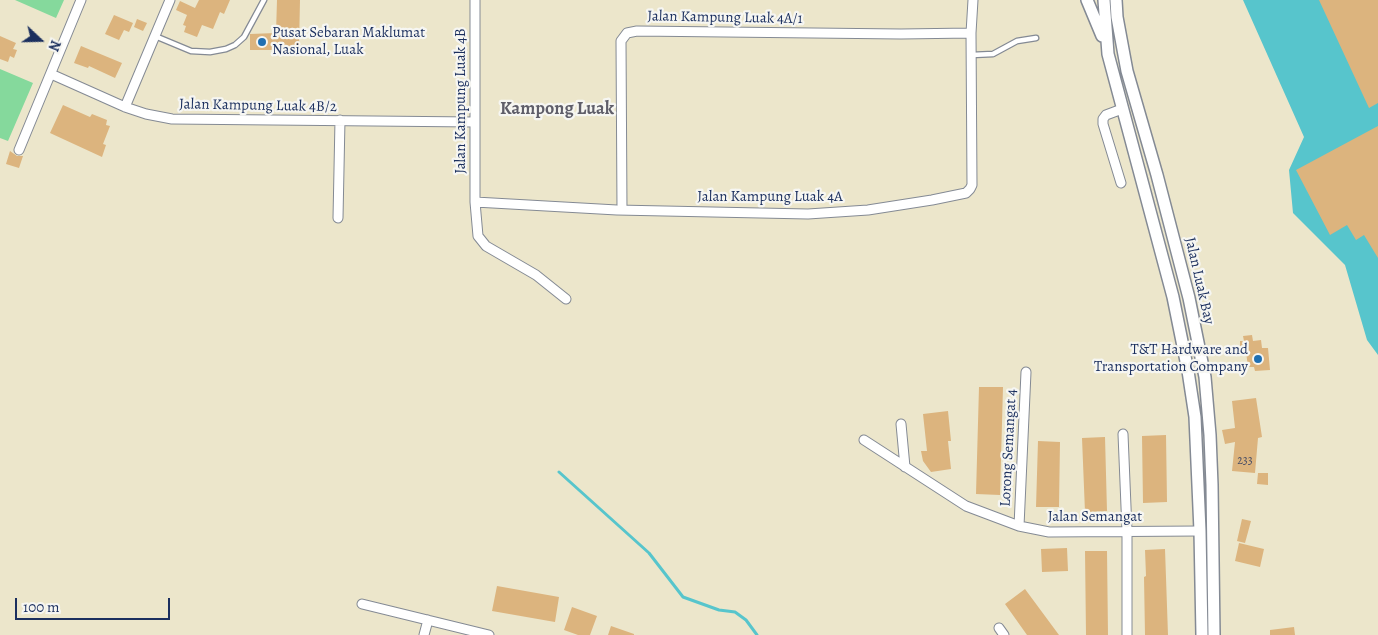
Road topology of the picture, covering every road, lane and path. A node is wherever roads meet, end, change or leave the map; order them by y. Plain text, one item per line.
1 (81, 0) edge
2 (170, 0) edge
3 (264, 0) edge
4 (475, 0) edge
5 (973, 0) edge
6 (1087, 0) edge
7 (1104, 0) edge
8 (1116, 0) edge
9 (972, 33) junction
10 (155, 36) junction
11 (1036, 38) dead end
12 (1108, 54) junction
13 (972, 55) junction
14 (51, 74) junction
15 (125, 107) junction
16 (1122, 109) junction
17 (340, 120) junction
18 (474, 122) junction
19 (19, 150) dead end
20 (1121, 184) dead end
21 (475, 202) junction
22 (620, 210) junction
23 (338, 218) dead end
24 (566, 299) dead end
25 (1026, 372) dead end
26 (901, 424) dead end
27 (1123, 434) dead end
28 (864, 440) dead end
29 (905, 467) junction
30 (1019, 526) junction
31 (1127, 531) junction
32 (1200, 531) junction
33 (362, 604) dead end
34 (428, 620) junction
35 (424, 635) edge
36 (490, 635) edge
37 (1127, 635) edge
38 (1202, 635) edge
39 (1214, 635) edge

1 - 14 street
2 - 10 street
3 - 10 lane
4 - 18 street, Jalan Kampung Luak 4B
5 - 9 street, Jalan Kampung Luak 4A
6 - 12 street
7 - 12 street, Jalan Luak Bay
8 - 39 street, Jalan Luak Bay
9 - 13 street, Jalan Kampung Luak 4A
9 - 22 street, Jalan Kampung Luak 4A/1
10 - 15 street
11 - 13 lane
12 - 16 street, Jalan Luak Bay
13 - 22 street, Jalan Kampung Luak 4A
14 - 15 street, Jalan Kampung Luak 4B/2
14 - 19 street
15 - 17 street, Jalan Kampung Luak 4B/2
16 - 20 street
16 - 32 street, Jalan Luak Bay
17 - 18 street, Jalan Kampung Luak 4B/2
17 - 23 street
18 - 21 street, Jalan Kampung Luak 4B
21 - 22 street, Jalan Kampung Luak 4A
21 - 24 street, Jalan Kampung Luak 4B
25 - 30 street, Lorong Semangat 4
26 - 29 street
27 - 31 street
28 - 29 street, Jalan Semangat
29 - 30 street, Jalan Semangat
30 - 31 street, Jalan Semangat
31 - 32 street, Jalan Semangat
31 - 37 street
32 - 38 street, Jalan Luak Bay
33 - 34 street
34 - 35 street
34 - 36 street

